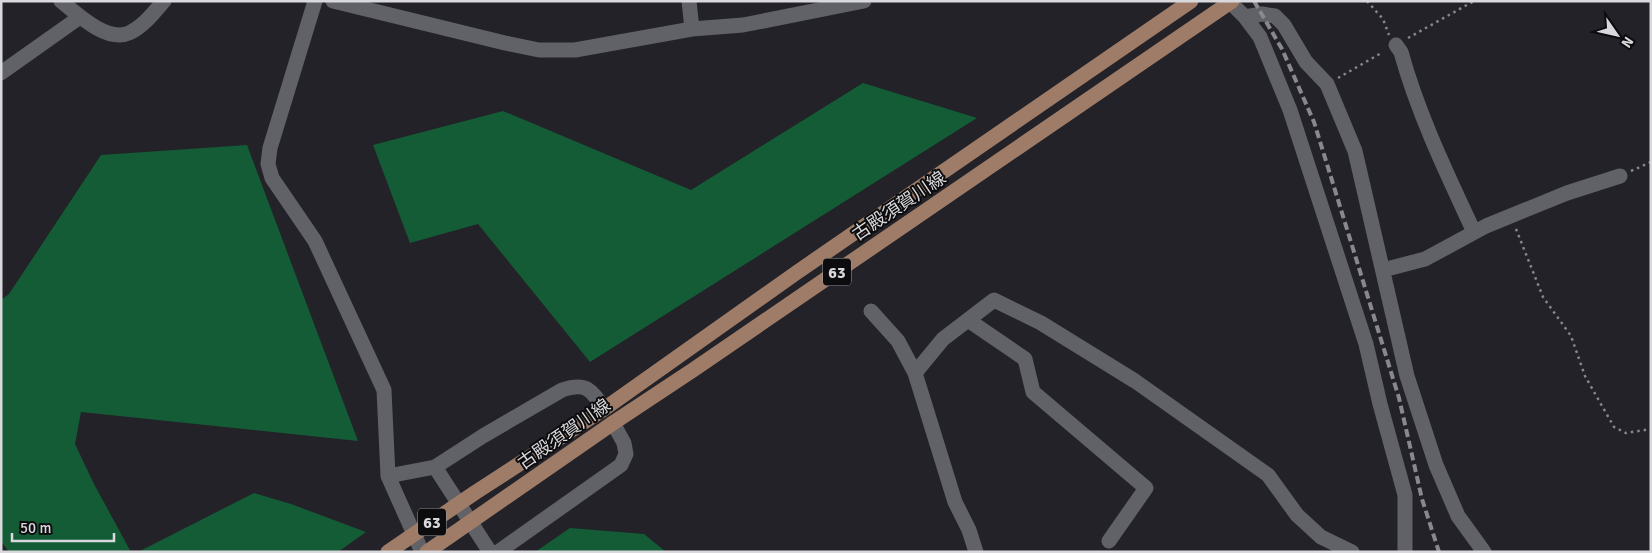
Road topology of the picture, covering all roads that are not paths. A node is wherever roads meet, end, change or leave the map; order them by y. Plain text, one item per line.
1 (61, 1) edge
2 (164, 1) edge
3 (315, 1) edge
4 (333, 1) edge
5 (689, 1) edge
6 (864, 1) edge
7 (1191, 1) edge
8 (1230, 1) edge
9 (80, 17) junction
10 (1245, 17) junction
11 (692, 28) junction
12 (1396, 45) road end
13 (1, 73) edge
14 (1620, 176) road end
15 (1474, 232) junction
16 (1383, 270) junction
17 (871, 312) dead end
18 (968, 320) junction
19 (915, 373) junction
20 (604, 409) junction
21 (613, 422) junction
22 (435, 467) junction
23 (388, 476) junction
24 (476, 492) joint
25 (487, 510) joint
26 (1109, 541) dead end
27 (388, 552) edge
28 (422, 552) edge
29 (427, 552) edge
30 (490, 552) edge
31 (498, 552) edge
32 (976, 552) edge
33 (1352, 552) edge
34 (1405, 552) edge
35 (1484, 552) edge

1 - 9 street
2 - 9 street
3 - 23 street
4 - 11 street
5 - 11 street
6 - 11 street
7 - 20 main road, 古殿須賀川線 / 63
8 - 10 street
8 - 21 main road, 古殿須賀川線 / 63
9 - 13 street
10 - 16 street
10 - 34 street
12 - 15 street
14 - 15 street
15 - 16 street
16 - 35 street
17 - 19 street
18 - 19 street
18 - 26 street
18 - 33 street
19 - 32 street
20 - 22 street
20 - 24 main road, 古殿須賀川線 / 63
21 - 25 main road, 古殿須賀川線 / 63
21 - 31 street
22 - 23 street
22 - 30 street
23 - 28 street
24 - 27 main road, 63 / 63
25 - 29 main road, 63 / 63

